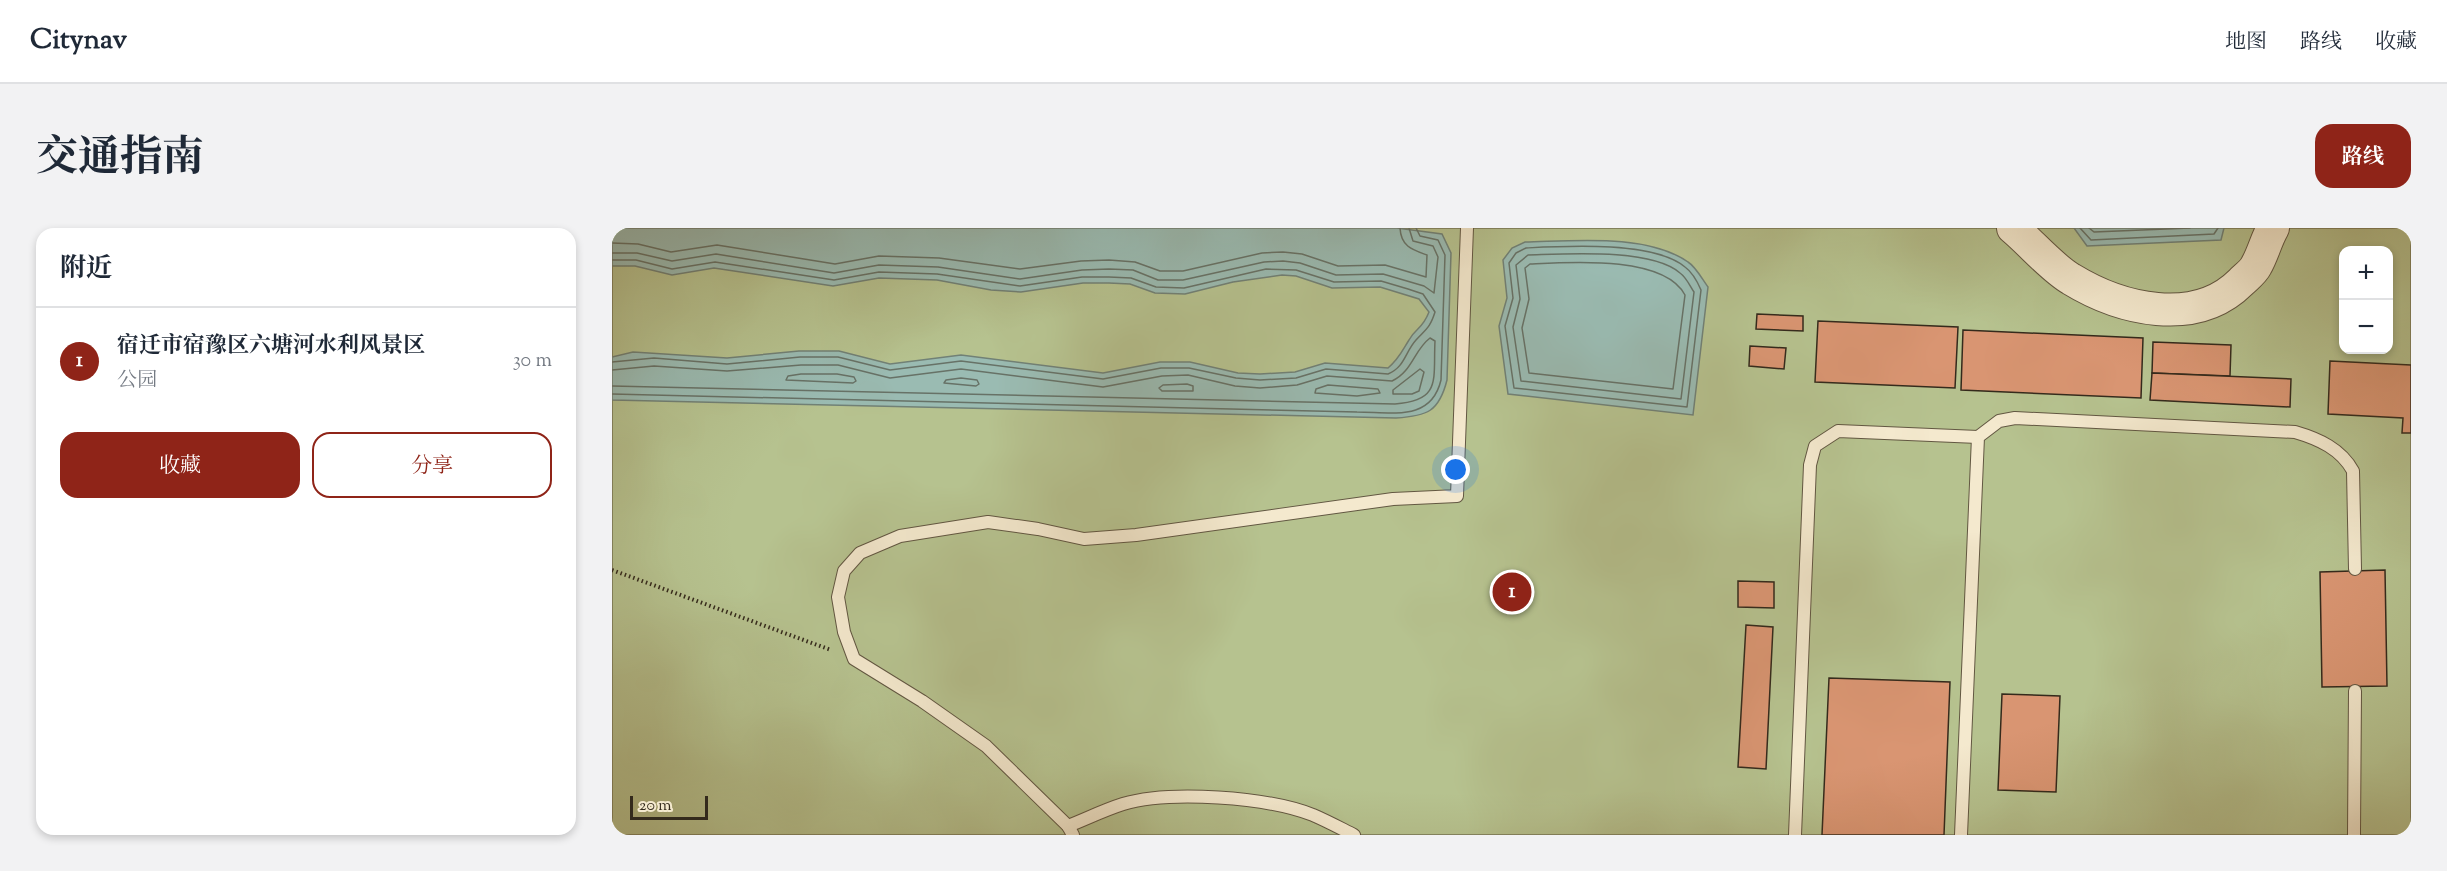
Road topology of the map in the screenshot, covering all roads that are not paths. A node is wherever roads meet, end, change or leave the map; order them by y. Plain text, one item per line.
1 (1467, 228) edge
2 (2013, 228) edge
3 (2273, 228) edge
4 (1978, 437) junction
5 (2355, 569) dead end
6 (2355, 691) dead end
7 (1070, 830) edge
8 (1354, 835) edge
9 (1795, 835) edge
10 (1961, 835) edge
11 (2354, 835) edge

1 - 7 lane
2 - 3 street
4 - 5 lane
4 - 9 lane
4 - 10 lane
6 - 11 lane
7 - 8 lane

